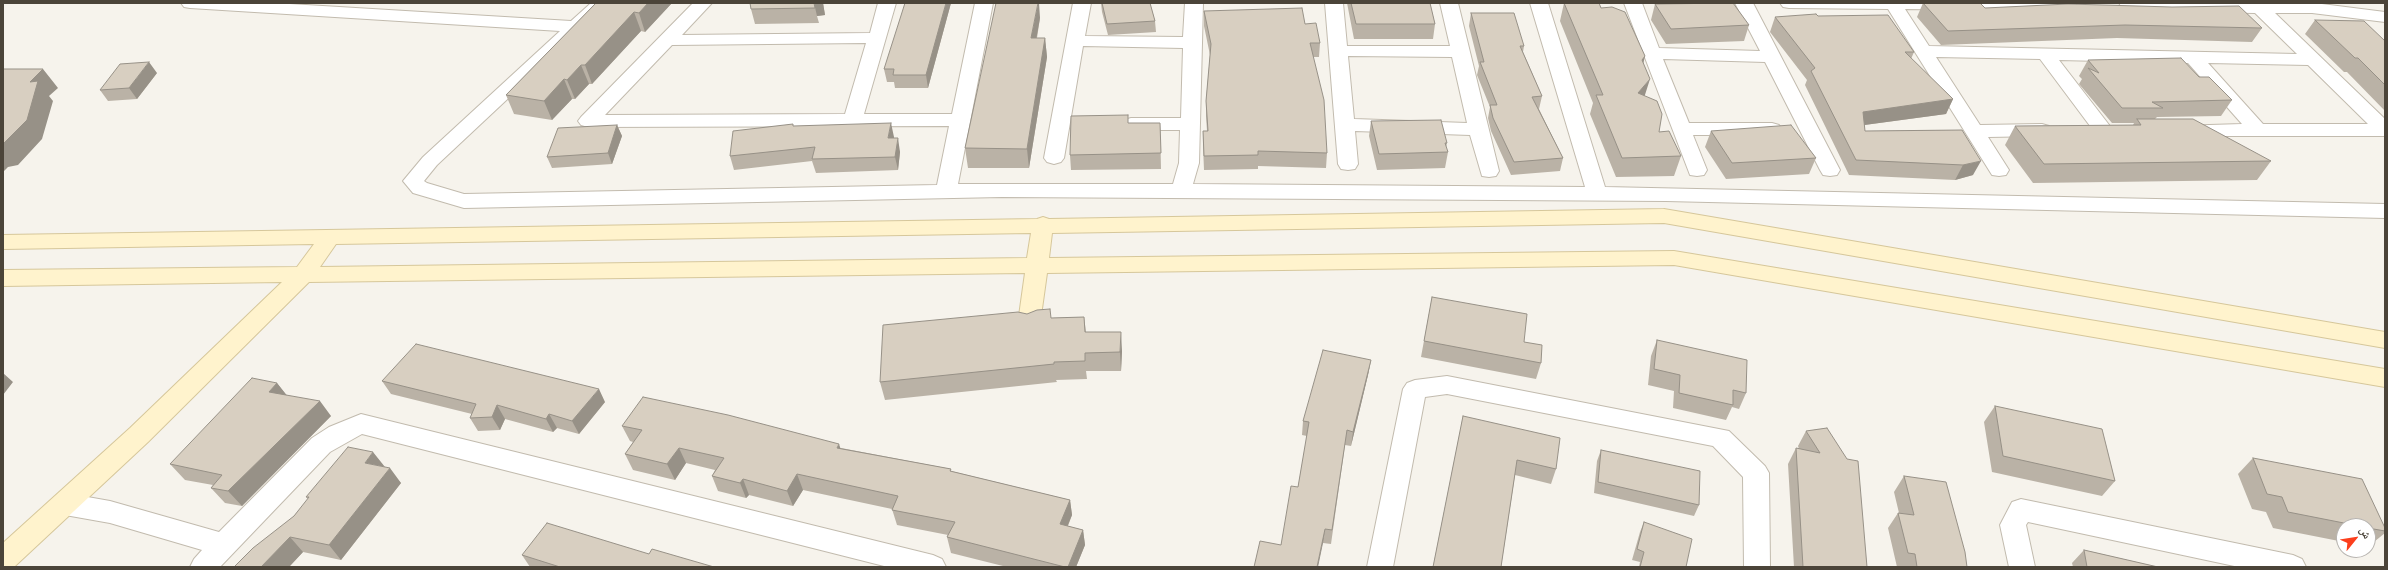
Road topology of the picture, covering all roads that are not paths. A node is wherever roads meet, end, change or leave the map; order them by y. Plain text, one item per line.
1 (190, 3) edge
2 (601, 3) edge
3 (703, 3) edge
4 (887, 3) edge
5 (984, 3) edge
6 (1082, 3) edge
7 (1334, 3) edge
8 (1449, 3) edge
9 (1538, 3) edge
10 (1633, 3) edge
11 (1744, 3) edge
12 (1789, 3) edge
13 (1805, 3) edge
14 (2369, 3) edge
15 (1893, 4) junction
16 (2045, 4) edge
17 (1190, 6) edge
18 (2085, 6) edge
19 (2109, 6) edge
20 (2259, 7) junction
21 (2385, 17) edge
22 (575, 27) junction
23 (877, 38) junction
24 (667, 40) junction
25 (1075, 41) junction
26 (1192, 43) junction
27 (1338, 51) junction
28 (1923, 51) junction
29 (1461, 52) junction
30 (1652, 53) junction
31 (2045, 54) junction
32 (1772, 57) junction
33 (2194, 58) junction
34 (2314, 60) junction
35 (853, 120) junction
36 (960, 120) junction
37 (1114, 123) edge
38 (1190, 124) junction
39 (1345, 125) junction
40 (1809, 128) junction
41 (1478, 129) junction
42 (1682, 129) junction
43 (1973, 130) junction
44 (2058, 130) edge
45 (2080, 130) edge
46 (2165, 130) edge
47 (2258, 130) junction
48 (2385, 130) edge
49 (1054, 158) dead end
50 (1348, 164) dead end
51 (1697, 170) dead end
52 (1830, 170) dead end
53 (1999, 170) dead end
54 (1489, 171) dead end
55 (946, 191) junction
56 (1181, 191) junction
57 (1597, 193) junction
58 (2385, 211) edge
59 (1043, 224) junction
60 (330, 237) junction
61 (3, 242) edge
62 (1038, 264) junction
63 (303, 275) junction
64 (3, 278) edge
65 (1029, 323) edge
66 (2385, 340) edge
67 (2385, 378) edge
68 (65, 504) junction
69 (224, 545) junction
70 (3, 560) edge
71 (203, 567) edge
72 (933, 567) edge
73 (1380, 567) edge
74 (1757, 567) edge
75 (2022, 567) edge
76 (2292, 567) edge

1 - 22 street
2 - 22 street
3 - 24 street
4 - 23 street
5 - 36 street
6 - 25 street
7 - 27 street
8 - 29 street
9 - 57 street
10 - 30 street
11 - 32 street
12 - 13 street
13 - 15 street
14 - 21 street
15 - 16 street
15 - 28 street
16 - 18 street
17 - 26 street
19 - 20 street
20 - 21 street
20 - 34 street
22 - 55 street
23 - 24 street
23 - 35 street
24 - 35 street
25 - 26 street
25 - 49 street
26 - 38 street
27 - 29 street
27 - 39 street
28 - 31 street
28 - 43 street
29 - 41 street
30 - 32 street
30 - 42 street
31 - 33 street
31 - 45 street
32 - 40 street
33 - 34 street
33 - 47 street
34 - 48 street
35 - 36 street
36 - 55 street
37 - 38 street
38 - 56 street
39 - 41 street
39 - 50 street
40 - 42 street
40 - 52 street
41 - 54 street
42 - 51 street
43 - 44 street
43 - 53 street
46 - 47 street
47 - 48 street
55 - 56 street
56 - 57 street
57 - 58 street
59 - 60 street
59 - 62 street
59 - 66 street
60 - 61 street
60 - 63 street
62 - 63 street
62 - 65 street
62 - 67 street
63 - 64 street
63 - 68 street
68 - 69 street
68 - 70 street
69 - 71 street
69 - 72 street
73 - 74 street
75 - 76 street

